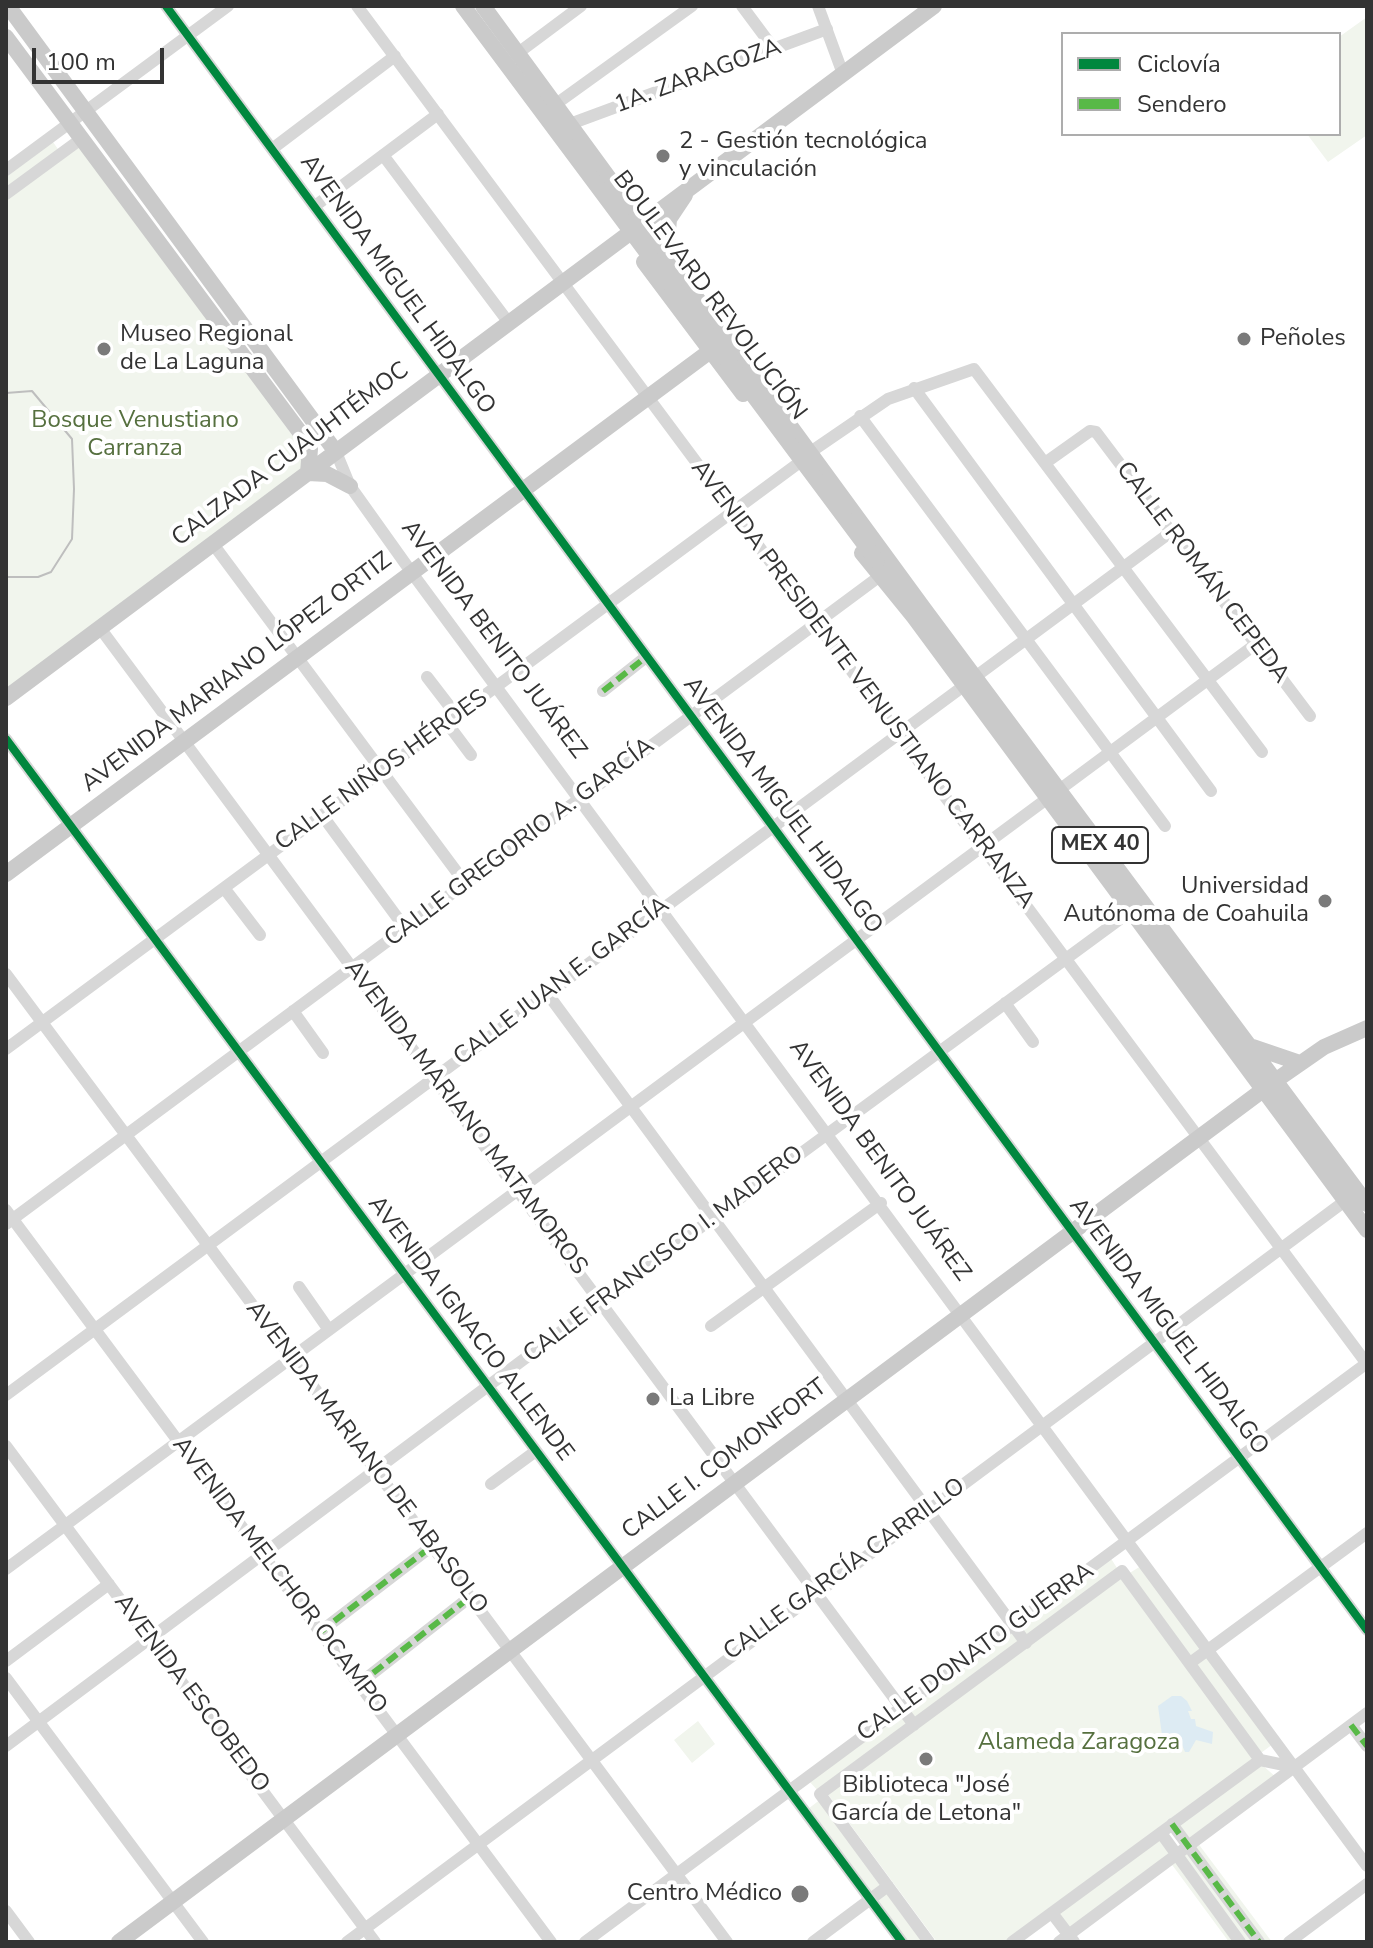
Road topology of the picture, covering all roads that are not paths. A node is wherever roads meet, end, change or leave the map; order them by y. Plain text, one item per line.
1 (8, 6) edge
2 (166, 6) edge
3 (228, 6) edge
4 (357, 6) edge
5 (455, 6) edge
6 (463, 6) edge
7 (471, 6) edge
8 (483, 6) edge
9 (581, 6) edge
10 (692, 6) edge
11 (742, 6) edge
12 (818, 6) edge
13 (934, 6) edge
14 (22, 25) junction
15 (827, 29) junction
16 (6, 36) edge
17 (188, 36) junction
18 (774, 49) junction
19 (518, 53) junction
20 (395, 56) junction
21 (843, 74) junction
22 (556, 104) junction
23 (86, 111) junction
24 (438, 114) junction
25 (70, 123) junction
26 (570, 124) junction
27 (81, 139) junction
28 (272, 149) junction
29 (383, 155) junction
30 (596, 160) junction
31 (6, 170) edge
32 (579, 173) junction
33 (6, 194) edge
34 (685, 195) junction
35 (315, 206) junction
36 (642, 221) junction
37 (624, 235) junction
38 (666, 255) junction
39 (211, 282) junction
40 (562, 283) junction
41 (196, 292) junction
42 (509, 323) junction
43 (728, 338) junction
44 (710, 352) junction
45 (439, 375) junction
46 (914, 388) junction
47 (648, 398) junction
48 (860, 416) junction
49 (812, 451) junction
50 (336, 452) junction
51 (1045, 463) junction
52 (796, 465) junction
53 (308, 473) junction
54 (350, 486) junction
55 (523, 491) junction
56 (733, 511) junction
57 (1171, 532) junction
58 (213, 544) junction
59 (880, 565) junction
60 (1124, 567) junction
61 (412, 573) junction
62 (607, 604) junction
63 (1073, 605) junction
64 (919, 613) junction
65 (816, 623) junction
66 (100, 628) junction
67 (1026, 639) junction
68 (1256, 644) junction
69 (646, 657) junction
70 (298, 658) junction
71 (427, 677) dead end
72 (1208, 680) junction
73 (970, 681) junction
74 (497, 686) junction
75 (603, 691) dead end
76 (6, 698) edge
77 (1310, 716) dead end
78 (691, 717) junction
79 (1156, 718) junction
80 (452, 720) junction
81 (899, 734) junction
82 (6, 739) edge
83 (184, 743) junction
84 (1111, 752) junction
85 (1262, 752) dead end
86 (471, 755) dead end
87 (382, 771) junction
88 (1211, 791) dead end
89 (1053, 794) junction
90 (580, 798) junction
91 (322, 815) junction
92 (71, 826) junction
93 (1165, 826) dead end
94 (772, 827) junction
95 (983, 846) junction
96 (268, 855) junction
97 (6, 874) edge
98 (465, 883) junction
99 (224, 888) junction
100 (662, 908) junction
101 (1131, 911) junction
102 (405, 928) junction
103 (260, 935) dead end
104 (155, 939) junction
105 (856, 940) junction
106 (1066, 959) junction
107 (352, 967) junction
108 (6, 974) edge
109 (547, 993) junction
110 (1005, 1003) junction
111 (293, 1011) junction
112 (746, 1021) junction
113 (42, 1023) junction
114 (1367, 1028) edge
115 (1033, 1042) dead end
116 (1249, 1045) junction
117 (6, 1049) edge
118 (238, 1052) junction
119 (939, 1052) junction
120 (323, 1053) dead end
121 (1300, 1063) junction
122 (434, 1077) junction
123 (1269, 1085) junction
124 (631, 1106) junction
125 (829, 1133) junction
126 (126, 1135) junction
127 (1199, 1137) junction
128 (320, 1162) junction
129 (518, 1189) junction
130 (1345, 1201) junction
131 (881, 1203) junction
132 (1367, 1204) edge
133 (8, 1218) edge
134 (713, 1218) junction
135 (1367, 1230) edge
136 (1072, 1232) junction
137 (208, 1245) junction
138 (1282, 1248) junction
139 (404, 1274) junction
140 (299, 1287) dead end
141 (764, 1288) junction
142 (602, 1301) junction
143 (962, 1314) junction
144 (711, 1326) dead end
145 (95, 1329) junction
146 (329, 1330) junction
147 (1154, 1342) junction
148 (291, 1357) junction
149 (1367, 1364) edge
150 (487, 1386) junction
151 (6, 1395) edge
152 (847, 1400) junction
153 (1043, 1424) junction
154 (178, 1441) junction
155 (6, 1446) edge
156 (536, 1451) junction
157 (1239, 1457) junction
158 (376, 1471) junction
159 (736, 1483) junction
160 (491, 1484) dead end
161 (928, 1510) junction
162 (65, 1525) junction
163 (1367, 1533) edge
164 (1128, 1541) junction
165 (432, 1546) junction
166 (262, 1555) junction
167 (622, 1567) junction
168 (1321, 1567) junction
169 (6, 1569) edge
170 (1122, 1571) junction
171 (109, 1584) junction
172 (816, 1592) junction
173 (470, 1597) junction
174 (1013, 1626) junction
175 (1367, 1630) edge
176 (320, 1632) junction
177 (150, 1639) junction
178 (1026, 1643) junction
179 (1208, 1650) junction
180 (510, 1651) junction
181 (6, 1661) edge
182 (1190, 1663) junction
183 (703, 1675) junction
184 (6, 1678) edge
185 (359, 1684) junction
186 (901, 1708) junction
187 (1367, 1713) edge
188 (39, 1721) junction
189 (914, 1725) junction
190 (1351, 1725) junction
191 (397, 1735) junction
192 (6, 1746) edge
193 (1367, 1746) edge
194 (591, 1759) junction
195 (1260, 1760) junction
196 (1294, 1767) junction
197 (789, 1791) junction
198 (820, 1794) junction
199 (284, 1819) junction
200 (1172, 1824) junction
201 (1161, 1833) junction
202 (478, 1844) junction
203 (1188, 1846) junction
204 (1175, 1854) junction
205 (1367, 1866) edge
206 (676, 1875) junction
207 (1367, 1884) edge
208 (888, 1886) junction
209 (870, 1900) junction
210 (173, 1902) junction
211 (1052, 1913) junction
212 (7, 1914) edge
213 (365, 1928) junction
214 (1067, 1940) edge
215 (29, 1942) edge
216 (119, 1942) edge
217 (203, 1942) edge
218 (347, 1942) edge
219 (375, 1942) edge
220 (551, 1942) edge
221 (585, 1942) edge
222 (727, 1942) edge
223 (813, 1942) edge
224 (902, 1942) edge
225 (929, 1942) edge
226 (1012, 1942) edge
227 (1240, 1942) edge
228 (1259, 1942) edge
229 (1289, 1942) edge

1 - 14 main road, AVENIDA BENITO JUÁREZ
2 - 17 street, AVENIDA MIGUEL HIDALGO
3 - 17 street
4 - 20 street, AVENIDA PRESIDENTE VENUSTIANO CARRANZA
5 - 32 main road
6 - 59 main road, BOULEVARD REVOLUCIÓN, bridge
7 - 59 main road, BOULEVARD REVOLUCIÓN, bridge
8 - 19 main road, BOULEVARD REVOLUCIÓN / MEX 40
9 - 19 street
10 - 22 street
11 - 18 street
12 - 15 street
13 - 21 main road, CALZADA CUAUHTÉMOC
14 - 16 street
14 - 23 main road, AVENIDA BENITO JUÁREZ
15 - 18 street, 1A. ZARAGOZA
15 - 21 street
16 - 25 main road
17 - 23 street
17 - 28 street, AVENIDA MIGUEL HIDALGO
18 - 26 street, 1A. ZARAGOZA
19 - 22 main road, BOULEVARD REVOLUCIÓN / MEX 40
20 - 24 street, AVENIDA PRESIDENTE VENUSTIANO CARRANZA
20 - 28 street
21 - 34 main road, CALZADA CUAUHTÉMOC
22 - 26 main road, BOULEVARD REVOLUCIÓN / MEX 40
23 - 25 street
23 - 39 main road, AVENIDA BENITO JUÁREZ
24 - 29 street
24 - 40 street, AVENIDA PRESIDENTE VENUSTIANO CARRANZA
25 - 27 main road
25 - 31 street
26 - 30 main road, BOULEVARD REVOLUCIÓN / MEX 40
27 - 33 street
27 - 41 main road
28 - 35 street, AVENIDA MIGUEL HIDALGO
29 - 35 street
29 - 42 street
30 - 32 main road
30 - 36 main road, BOULEVARD REVOLUCIÓN / MEX 40
32 - 37 main road
34 - 36 main road, CALZADA CUAUHTÉMOC
34 - 38 main road
35 - 45 street, AVENIDA MIGUEL HIDALGO
36 - 37 main road, CALZADA CUAUHTÉMOC
36 - 38 main road, BOULEVARD REVOLUCIÓN / MEX 40
37 - 40 main road, CALZADA CUAUHTÉMOC
37 - 44 main road
38 - 43 main road, BOULEVARD REVOLUCIÓN / MEX 40
39 - 41 main road
39 - 50 main road, AVENIDA BENITO JUÁREZ
40 - 42 main road, CALZADA CUAUHTÉMOC
40 - 47 street, AVENIDA PRESIDENTE VENUSTIANO CARRANZA
41 - 53 main road
42 - 45 main road, CALZADA CUAUHTÉMOC
43 - 44 main road, AVENIDA MARIANO LÓPEZ ORTIZ
43 - 49 main road, BOULEVARD REVOLUCIÓN / MEX 40
44 - 47 main road, AVENIDA MARIANO LÓPEZ ORTIZ
44 - 52 main road
45 - 50 main road, CALZADA CUAUHTÉMOC
45 - 55 street, AVENIDA MIGUEL HIDALGO
46 - 48 street
46 - 51 street
46 - 63 street
47 - 55 main road, AVENIDA MARIANO LÓPEZ ORTIZ
47 - 56 street, AVENIDA PRESIDENTE VENUSTIANO CARRANZA
48 - 49 street
48 - 67 street
49 - 64 main road, BOULEVARD REVOLUCIÓN / MEX 40
50 - 53 main road, CALZADA CUAUHTÉMOC
50 - 54 street, AVENIDA BENITO JUÁREZ
51 - 57 street, CALLE ROMÁN CEPEDA
51 - 60 street
52 - 56 street, CALLE NIÑOS HÉROES
52 - 59 main road
53 - 54 main road
53 - 58 main road, CALZADA CUAUHTÉMOC
54 - 61 street, AVENIDA BENITO JUÁREZ
55 - 61 main road, AVENIDA MARIANO LÓPEZ ORTIZ
55 - 62 street, AVENIDA MIGUEL HIDALGO
56 - 62 street, CALLE NIÑOS HÉROES
56 - 65 street, AVENIDA PRESIDENTE VENUSTIANO CARRANZA
57 - 60 street, CALLE JUAN E. GARCÍA
57 - 68 street, CALLE ROMÁN CEPEDA
58 - 66 main road, CALZADA CUAUHTÉMOC
58 - 70 street
59 - 64 main road, BOULEVARD REVOLUCIÓN
59 - 65 street, CALLE GREGORIO A. GARCÍA
60 - 63 street, CALLE JUAN E. GARCÍA
60 - 72 street
61 - 70 main road, AVENIDA MARIANO LÓPEZ ORTIZ
61 - 74 street, AVENIDA BENITO JUÁREZ
62 - 69 street, AVENIDA MIGUEL HIDALGO
62 - 74 street, CALLE NIÑOS HÉROES
63 - 67 street, CALLE JUAN E. GARCÍA
63 - 79 street
64 - 73 main road, BOULEVARD REVOLUCIÓN / MEX 40
65 - 78 street, CALLE GREGORIO A. GARCÍA
65 - 81 street, AVENIDA PRESIDENTE VENUSTIANO CARRANZA
66 - 76 main road, CALZADA CUAUHTÉMOC
66 - 83 street, AVENIDA MARIANO MATAMOROS
67 - 73 street, CALLE JUAN E. GARCÍA
67 - 84 street
68 - 72 street
68 - 77 street, CALLE ROMÁN CEPEDA
69 - 75 street
69 - 78 street, AVENIDA MIGUEL HIDALGO
70 - 83 main road, AVENIDA MARIANO LÓPEZ ORTIZ
70 - 87 street
71 - 80 street
72 - 79 street
72 - 85 street
73 - 81 street, CALLE JUAN E. GARCÍA
73 - 89 main road, MEX 40
74 - 80 street, CALLE NIÑOS HÉROES
74 - 90 street, AVENIDA BENITO JUÁREZ
78 - 90 street, CALLE GREGORIO A. GARCÍA
78 - 94 street, AVENIDA MIGUEL HIDALGO
79 - 84 street
79 - 88 street
80 - 86 street
80 - 87 street, CALLE NIÑOS HÉROES
81 - 94 street, CALLE JUAN E. GARCÍA
81 - 95 street, AVENIDA PRESIDENTE VENUSTIANO CARRANZA
82 - 92 street, AVENIDA IGNACIO ALLENDE
83 - 92 main road, AVENIDA MARIANO LÓPEZ ORTIZ
83 - 96 street, AVENIDA MARIANO MATAMOROS
84 - 89 street
84 - 93 street
87 - 91 street, CALLE NIÑOS HÉROES
87 - 98 street
89 - 95 street
89 - 101 main road, MEX 40
89 - 116 main road, MEX 40
90 - 98 street, CALLE GREGORIO A. GARCÍA
90 - 100 street, AVENIDA BENITO JUÁREZ
91 - 96 street, CALLE NIÑOS HÉROES
91 - 102 street
92 - 97 main road, AVENIDA MARIANO LÓPEZ ORTIZ
92 - 104 street, AVENIDA IGNACIO ALLENDE
94 - 100 street, CALLE JUAN E. GARCÍA
94 - 105 street, AVENIDA MIGUEL HIDALGO
95 - 105 street
95 - 106 street, AVENIDA PRESIDENTE VENUSTIANO CARRANZA
96 - 99 street, CALLE NIÑOS HÉROES
96 - 107 street, AVENIDA MARIANO MATAMOROS
98 - 102 street, CALLE GREGORIO A. GARCÍA
99 - 103 street
99 - 104 street, CALLE NIÑOS HÉROES
100 - 109 street, CALLE JUAN E. GARCÍA
100 - 112 street, AVENIDA BENITO JUÁREZ
101 - 106 street, CALLE FRANCISCO I. MADERO
101 - 123 main road, MEX 40
102 - 107 street, CALLE GREGORIO A. GARCÍA
104 - 113 street, CALLE NIÑOS HÉROES
104 - 118 street, AVENIDA IGNACIO ALLENDE
105 - 112 street
105 - 119 street, AVENIDA MIGUEL HIDALGO
106 - 110 street, CALLE FRANCISCO I. MADERO
106 - 127 street, AVENIDA PRESIDENTE VENUSTIANO CARRANZA
107 - 111 street, CALLE GREGORIO A. GARCÍA
107 - 122 street, AVENIDA MARIANO MATAMOROS
108 - 113 street, AVENIDA MARIANO DE ABASOLO
109 - 122 street, CALLE JUAN E. GARCÍA
109 - 124 street
110 - 115 street
110 - 119 street, CALLE FRANCISCO I. MADERO
111 - 118 street, CALLE GREGORIO A. GARCÍA
111 - 120 street
112 - 124 street
112 - 125 street, AVENIDA BENITO JUÁREZ
113 - 117 street, CALLE NIÑOS HÉROES
113 - 126 street, AVENIDA MARIANO DE ABASOLO
114 - 121 main road, CALLE I. COMONFORT
116 - 121 main road
116 - 123 main road, MEX 40
118 - 126 street, CALLE GREGORIO A. GARCÍA
118 - 128 street, AVENIDA IGNACIO ALLENDE
119 - 125 street, CALLE FRANCISCO I. MADERO
119 - 136 street, AVENIDA MIGUEL HIDALGO
121 - 123 main road, CALLE I. COMONFORT
122 - 128 street, CALLE JUAN E. GARCÍA
122 - 129 street, AVENIDA MARIANO MATAMOROS
123 - 127 main road, CALLE I. COMONFORT
123 - 130 main road, MEX 40
123 - 132 main road, MEX 40
124 - 129 street
124 - 134 street
125 - 131 street, AVENIDA BENITO JUÁREZ
125 - 134 street, CALLE FRANCISCO I. MADERO
126 - 133 street, CALLE GREGORIO A. GARCÍA
126 - 137 street, AVENIDA MARIANO DE ABASOLO
127 - 136 main road, CALLE I. COMONFORT
127 - 138 street, AVENIDA PRESIDENTE VENUSTIANO CARRANZA
128 - 137 street, CALLE JUAN E. GARCÍA
128 - 139 street, AVENIDA IGNACIO ALLENDE
129 - 139 street
129 - 142 street, AVENIDA MARIANO MATAMOROS
130 - 135 main road, MEX 40
130 - 138 street, CALLE GARCÍA CARRILLO
131 - 141 street
131 - 143 street, AVENIDA BENITO JUÁREZ
133 - 145 street, AVENIDA MELCHOR OCAMPO
134 - 141 street
134 - 142 street, CALLE FRANCISCO I. MADERO
136 - 143 main road, CALLE I. COMONFORT
136 - 147 street, AVENIDA MIGUEL HIDALGO
137 - 145 street, CALLE JUAN E. GARCÍA
137 - 148 street, AVENIDA MARIANO DE ABASOLO
138 - 147 street, CALLE GARCÍA CARRILLO
138 - 149 street, AVENIDA PRESIDENTE VENUSTIANO CARRANZA
139 - 146 street
139 - 150 street, AVENIDA IGNACIO ALLENDE
140 - 146 street
141 - 144 street
141 - 152 street
142 - 150 street, CALLE FRANCISCO I. MADERO
142 - 159 street, AVENIDA MARIANO MATAMOROS
143 - 152 main road, CALLE I. COMONFORT
143 - 153 street, AVENIDA BENITO JUÁREZ
145 - 151 street, CALLE JUAN E. GARCÍA
145 - 154 street, AVENIDA MELCHOR OCAMPO
146 - 148 street
147 - 153 street, CALLE GARCÍA CARRILLO
147 - 157 street, AVENIDA MIGUEL HIDALGO
148 - 154 street
148 - 158 street, AVENIDA MARIANO DE ABASOLO
149 - 157 street, CALLE DONATO GUERRA
150 - 156 street, AVENIDA IGNACIO ALLENDE
150 - 158 street, CALLE FRANCISCO I. MADERO
152 - 159 main road, CALLE I. COMONFORT
152 - 161 street
153 - 161 street, CALLE GARCÍA CARRILLO
153 - 164 street, AVENIDA BENITO JUÁREZ
154 - 162 street
154 - 166 street, AVENIDA MELCHOR OCAMPO
155 - 162 street, AVENIDA ESCOBEDO
156 - 160 street
156 - 167 street, AVENIDA IGNACIO ALLENDE
157 - 164 street, CALLE DONATO GUERRA
157 - 168 street, AVENIDA MIGUEL HIDALGO
158 - 165 street, AVENIDA MARIANO DE ABASOLO
158 - 166 street, CALLE FRANCISCO I. MADERO
159 - 167 main road, CALLE I. COMONFORT
159 - 172 street, AVENIDA MARIANO MATAMOROS
161 - 172 street, CALLE GARCÍA CARRILLO
161 - 174 street
162 - 169 street
162 - 171 street, AVENIDA ESCOBEDO
163 - 168 street
164 - 170 street
164 - 174 street, CALLE DONATO GUERRA
164 - 179 street, AVENIDA BENITO JUÁREZ
165 - 173 street, AVENIDA MARIANO DE ABASOLO
165 - 176 street
166 - 176 street, AVENIDA MELCHOR OCAMPO
166 - 177 street, CALLE FRANCISCO I. MADERO
167 - 180 main road, CALLE I. COMONFORT
167 - 183 street, AVENIDA IGNACIO ALLENDE
168 - 175 street, AVENIDA MIGUEL HIDALGO
168 - 179 street
170 - 178 street, CALLE DONATO GUERRA
170 - 182 street, CALLE DONATO GUERRA
171 - 177 street, AVENIDA ESCOBEDO
171 - 181 street
172 - 183 street, CALLE GARCÍA CARRILLO
172 - 186 street, AVENIDA MARIANO MATAMOROS
173 - 180 street, AVENIDA MARIANO DE ABASOLO
173 - 185 street
174 - 178 street
174 - 186 street, CALLE DONATO GUERRA
176 - 185 street, AVENIDA MELCHOR OCAMPO
177 - 188 street, CALLE FRANCISCO I. MADERO
177 - 199 street, AVENIDA ESCOBEDO
178 - 189 street, CALLE DONATO GUERRA
179 - 182 street
179 - 196 street, AVENIDA BENITO JUÁREZ
180 - 191 main road, CALLE I. COMONFORT
180 - 194 street, AVENIDA MARIANO DE ABASOLO
182 - 195 street, CALLE DONATO GUERRA
183 - 194 street, CALLE GARCÍA CARRILLO
183 - 197 street, AVENIDA IGNACIO ALLENDE
184 - 188 street
185 - 191 street, AVENIDA MELCHOR OCAMPO
186 - 189 street, AVENIDA MARIANO MATAMOROS
186 - 197 street, CALLE DONATO GUERRA
187 - 190 street
188 - 192 street, CALLE FRANCISCO I. MADERO
188 - 210 street
189 - 198 street, CALLE DONATO GUERRA
190 - 193 street
190 - 196 street
191 - 199 main road, CALLE I. COMONFORT
191 - 202 street, AVENIDA MELCHOR OCAMPO
194 - 202 street, CALLE GARCÍA CARRILLO
194 - 206 street, AVENIDA MARIANO DE ABASOLO
195 - 196 street
195 - 200 street
196 - 203 street
196 - 205 street, AVENIDA BENITO JUÁREZ
197 - 198 street
197 - 206 street, CALLE DONATO GUERRA
197 - 209 street, AVENIDA IGNACIO ALLENDE
198 - 208 street
199 - 210 main road, CALLE I. COMONFORT
199 - 213 street, AVENIDA ESCOBEDO
200 - 201 street
200 - 203 street
201 - 204 street
201 - 211 street
202 - 213 street, CALLE GARCÍA CARRILLO
202 - 220 street, AVENIDA MELCHOR OCAMPO
203 - 204 street
203 - 228 street
204 - 214 street
204 - 227 street
206 - 221 street, CALLE DONATO GUERRA
206 - 222 street, AVENIDA MARIANO DE ABASOLO
207 - 229 street
208 - 209 street
208 - 225 street
209 - 223 street
209 - 224 street, AVENIDA IGNACIO ALLENDE
210 - 216 main road, CALLE I. COMONFORT
210 - 217 street
211 - 214 street
211 - 226 street
212 - 215 street
213 - 218 street, CALLE GARCÍA CARRILLO
213 - 219 street, AVENIDA ESCOBEDO

